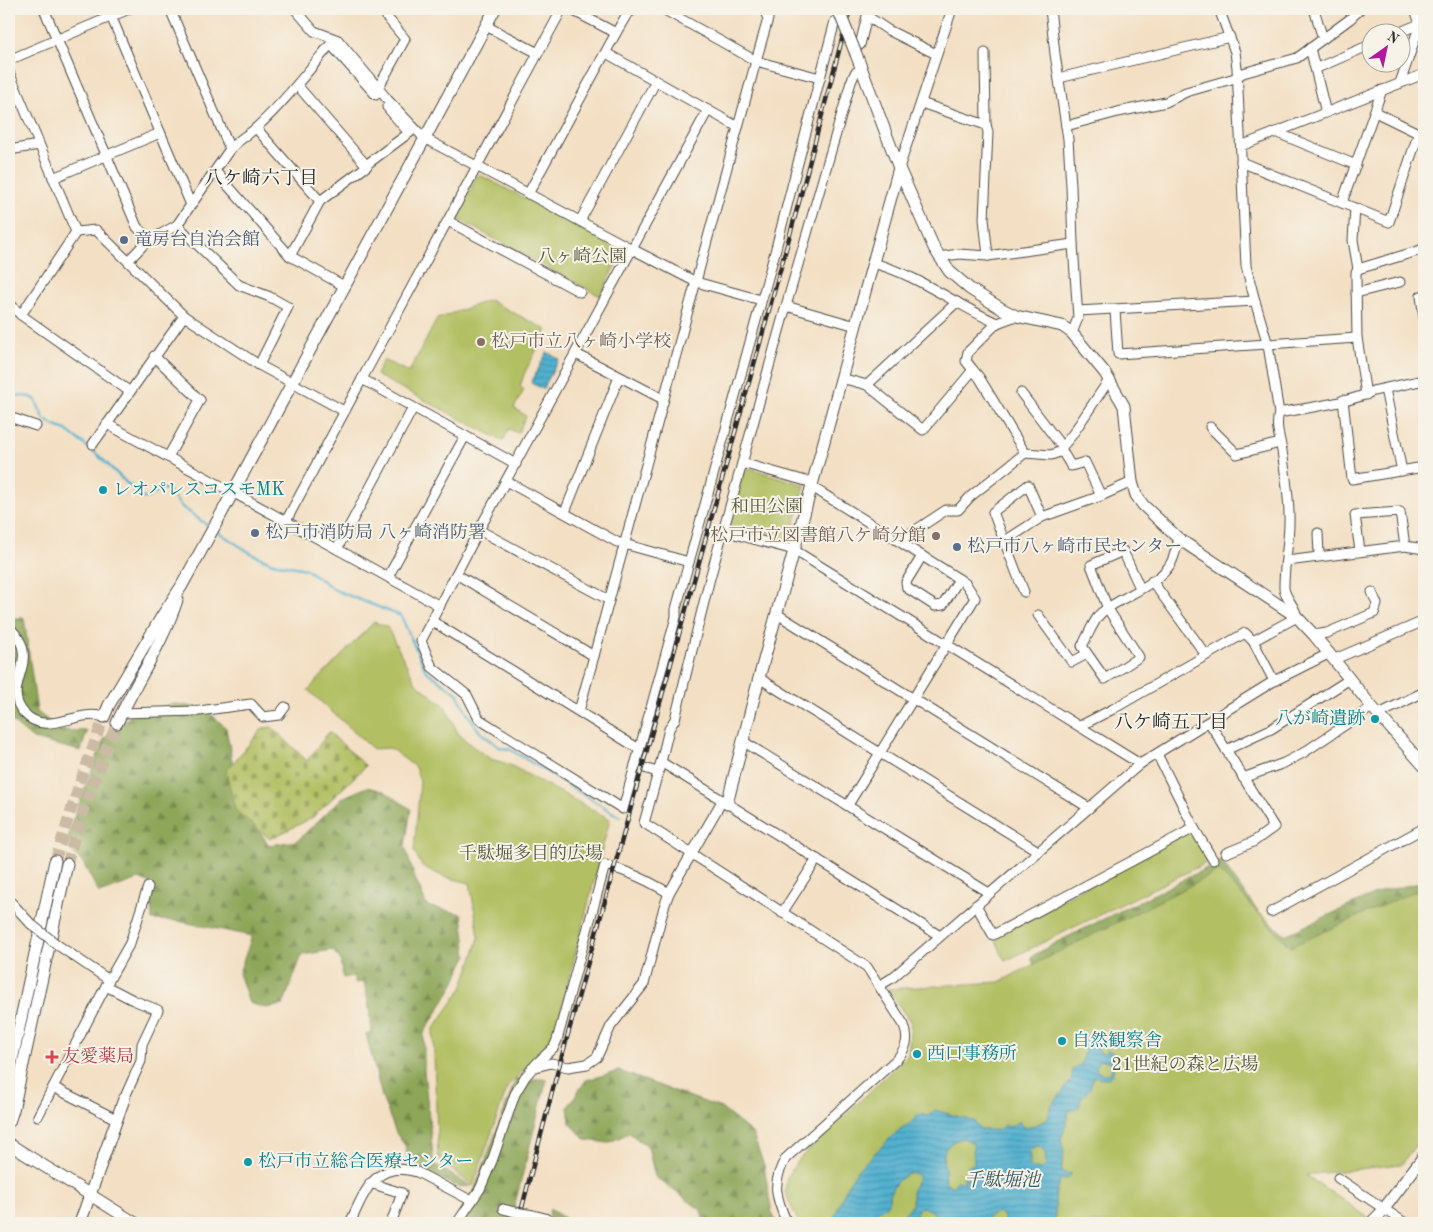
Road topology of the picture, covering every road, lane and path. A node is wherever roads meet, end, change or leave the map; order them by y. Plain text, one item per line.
1 (44, 9) edge
2 (128, 9) edge
3 (170, 9) edge
4 (295, 9) edge
5 (380, 9) edge
6 (495, 9) edge
7 (562, 9) edge
8 (570, 9) edge
9 (635, 9) edge
10 (663, 9) edge
11 (764, 9) edge
12 (952, 9) edge
13 (1050, 9) edge
14 (1219, 9) edge
15 (1314, 9) edge
16 (1360, 9) edge
17 (1415, 9) edge
18 (109, 12) edge
19 (840, 12) edge
20 (1422, 23) edge
21 (486, 26) junction
22 (1410, 28) edge
23 (616, 33) junction
24 (1230, 37) junction
25 (1323, 39) junction
26 (58, 40) junction
27 (1310, 48) junction
28 (1360, 49) edge
29 (854, 50) junction
30 (538, 53) junction
31 (606, 53) junction
32 (985, 53) dead end
33 (936, 54) junction
34 (9, 60) edge
35 (756, 61) junction
36 (1316, 68) junction
37 (862, 69) junction
38 (9, 72) edge
39 (1424, 74) edge
40 (1237, 76) junction
41 (820, 78) junction
42 (1059, 78) junction
43 (656, 81) junction
44 (1400, 84) junction
45 (297, 85) junction
46 (377, 88) junction
47 (1382, 90) junction
48 (921, 103) junction
49 (708, 110) junction
50 (1375, 112) junction
51 (1326, 113) junction
52 (986, 125) junction
53 (1066, 126) junction
54 (738, 127) junction
55 (256, 128) junction
56 (412, 131) junction
57 (1275, 132) junction
58 (160, 133) junction
59 (424, 138) junction
60 (39, 144) junction
61 (1241, 146) junction
62 (230, 149) junction
63 (9, 150) edge
64 (107, 156) junction
65 (1241, 162) junction
66 (366, 165) junction
67 (1356, 165) junction
68 (476, 167) junction
69 (899, 168) junction
70 (215, 171) junction
71 (53, 178) junction
72 (528, 194) junction
73 (320, 201) junction
74 (1342, 203) junction
75 (191, 204) junction
76 (1354, 208) junction
77 (448, 221) junction
78 (580, 221) junction
79 (177, 225) junction
80 (76, 232) junction
81 (149, 239) junction
82 (1073, 244) junction
83 (632, 249) junction
84 (1424, 249) edge
85 (290, 256) junction
86 (939, 256) junction
87 (988, 256) junction
88 (128, 261) junction
89 (873, 263) junction
90 (1358, 269) junction
91 (696, 282) junction
92 (1400, 282) dead end
93 (344, 286) junction
94 (580, 292) dead end
95 (1356, 293) junction
96 (1424, 295) edge
97 (761, 300) junction
98 (957, 302) junction
99 (1255, 302) junction
100 (9, 303) edge
101 (786, 306) junction
102 (1115, 310) junction
103 (1078, 311) junction
104 (21, 315) junction
105 (184, 316) junction
106 (1016, 316) junction
107 (1424, 318) edge
108 (997, 322) junction
109 (856, 326) junction
110 (1072, 332) junction
111 (1358, 338) junction
112 (1268, 345) junction
113 (576, 354) junction
114 (154, 356) junction
115 (259, 365) junction
116 (973, 370) junction
117 (619, 376) junction
118 (842, 378) junction
119 (362, 379) junction
120 (1109, 380) junction
121 (1424, 380) edge
122 (292, 383) junction
123 (867, 385) junction
124 (1385, 389) junction
125 (129, 391) junction
126 (1021, 393) dead end
127 (1366, 395) junction
128 (663, 400) junction
129 (1343, 400) junction
130 (413, 408) junction
131 (344, 411) junction
132 (1279, 413) junction
133 (9, 417) edge
134 (107, 424) junction
135 (36, 426) dead end
136 (1210, 427) dead end
137 (464, 436) junction
138 (1280, 443) junction
139 (93, 444) dead end
140 (1062, 449) junction
141 (1025, 453) junction
142 (168, 457) junction
143 (742, 463) junction
144 (516, 464) junction
145 (1424, 467) edge
146 (1402, 471) junction
147 (506, 481) junction
148 (1132, 482) junction
149 (813, 485) junction
150 (233, 492) junction
151 (1101, 496) junction
152 (565, 512) junction
153 (1042, 517) junction
154 (286, 521) junction
155 (480, 530) junction
156 (724, 531) junction
157 (1318, 533) dead end
158 (1179, 539) junction
159 (899, 541) junction
160 (1006, 541) junction
161 (624, 544) junction
162 (1405, 546) junction
163 (337, 549) junction
164 (1424, 549) edge
165 (794, 550) junction
166 (1360, 551) junction
167 (922, 556) junction
168 (1320, 556) junction
169 (1287, 560) junction
170 (689, 562) junction
171 (456, 574) junction
172 (388, 577) junction
173 (959, 579) junction
174 (1152, 580) junction
175 (181, 587) junction
176 (1140, 588) junction
177 (1024, 592) dead end
178 (1372, 592) dead end
179 (610, 600) junction
180 (440, 606) junction
181 (1108, 609) junction
182 (777, 614) junction
183 (1038, 615) dead end
184 (1296, 617) junction
185 (432, 621) junction
186 (1424, 621) edge
187 (9, 627) edge
188 (1314, 635) junction
189 (1253, 641) junction
190 (947, 644) junction
191 (1087, 654) junction
192 (1206, 655) junction
193 (594, 656) junction
194 (1332, 656) junction
195 (760, 678) junction
196 (1350, 680) junction
197 (1274, 681) junction
198 (1424, 692) edge
199 (914, 699) junction
200 (285, 708) dead end
201 (1375, 710) junction
202 (579, 711) junction
203 (104, 717) joint
204 (119, 718) joint
205 (1209, 722) junction
206 (1080, 726) junction
207 (744, 742) junction
208 (639, 749) junction
209 (1226, 750) junction
210 (880, 753) junction
211 (1157, 754) junction
212 (661, 762) junction
213 (1140, 764) junction
214 (635, 765) junction
215 (1424, 766) edge
216 (657, 772) junction
217 (1243, 778) junction
218 (725, 802) junction
219 (848, 806) junction
220 (1089, 808) junction
221 (1194, 828) junction
222 (1424, 828) edge
223 (1038, 851) junction
224 (1226, 853) dead end
225 (691, 854) junction
226 (817, 859) junction
227 (1213, 860) dead end
228 (148, 887) dead end
229 (669, 893) junction
230 (989, 893) junction
231 (9, 900) edge
232 (976, 905) junction
233 (1271, 912) dead end
234 (782, 913) junction
235 (940, 936) junction
236 (107, 983) junction
237 (879, 986) junction
238 (532, 1068) junction
239 (9, 1074) edge
240 (53, 1087) junction
241 (124, 1099) joint
242 (38, 1116) dead end
243 (116, 1119) junction
244 (9, 1122) edge
245 (9, 1144) edge
246 (1424, 1156) edge
247 (1338, 1178) dead end
248 (370, 1183) junction
249 (89, 1195) junction
250 (472, 1201) junction
251 (503, 1209) dead end
252 (1380, 1216) edge
253 (80, 1223) edge
254 (135, 1223) edge
255 (350, 1223) edge
256 (391, 1223) edge
257 (457, 1223) edge
258 (553, 1223) edge
259 (787, 1223) edge
260 (1371, 1223) edge
261 (1405, 1223) edge

1 - 26 street
2 - 18 street
3 - 62 street
4 - 46 street
5 - 46 street
6 - 21 street
7 - 30 street
8 - 23 street
9 - 23 street
10 - 35 street
11 - 35 street
12 - 33 street
13 - 42 street
14 - 24 street
15 - 25 street
16 - 25 street
17 - 20 street
18 - 26 street
18 - 58 street
19 - 29 street, bridge
19 - 41 street
20 - 22 street
20 - 44 street
21 - 30 street
21 - 59 street
23 - 31 street
24 - 40 street
24 - 42 street
25 - 27 street
26 - 34 street
26 - 64 street
27 - 36 street
27 - 40 street
28 - 36 street
29 - 33 street
29 - 37 street
30 - 68 street
31 - 43 street
31 - 72 street
32 - 52 street
33 - 48 street
35 - 41 street
35 - 54 street
36 - 51 street
37 - 69 street
37 - 101 street
38 - 60 street
39 - 44 street
40 - 53 street
40 - 61 street
41 - 97 street
42 - 53 street
43 - 49 street
43 - 78 street
44 - 47 street
45 - 55 street
45 - 56 street
45 - 66 street
46 - 56 street
47 - 50 street
47 - 51 street
48 - 52 street
48 - 69 street
49 - 54 street
49 - 83 street
50 - 67 street
50 - 76 street
51 - 57 street
52 - 87 street
53 - 82 street
54 - 91 street
55 - 62 street
55 - 73 street
56 - 59 street
56 - 66 street
57 - 61 street
57 - 67 street
58 - 64 street
58 - 75 street
59 - 68 street
59 - 93 street
60 - 63 street
60 - 71 street
61 - 65 street
62 - 70 street
64 - 71 street
64 - 81 street
65 - 74 street
65 - 99 street
66 - 73 street
67 - 74 street
68 - 72 street
68 - 77 street
69 - 86 street
69 - 89 street
70 - 75 street
70 - 85 street
71 - 80 street
72 - 78 street
73 - 85 street
74 - 76 street
75 - 79 street
76 - 90 street
77 - 94 street
77 - 119 street
78 - 83 street
79 - 81 street
79 - 115 street
80 - 88 street
80 - 104 street
81 - 88 street
82 - 87 street
82 - 103 street
83 - 91 street
83 - 113 street
84 - 90 street
85 - 93 street
86 - 87 street
86 - 106 street
88 - 105 street
89 - 98 street
89 - 109 street
90 - 95 street
91 - 97 street
91 - 128 street
92 - 95 street
93 - 122 street
95 - 111 street
96 - 107 street
97 - 170 street
98 - 108 street
98 - 123 street
99 - 102 street
99 - 112 street
100 - 104 street
101 - 109 street
101 - 143 street
102 - 103 street
102 - 112 street
103 - 110 street
104 - 125 street
105 - 114 street
105 - 115 street
106 - 108 street
106 - 110 street
108 - 116 street
109 - 118 street
110 - 120 street
111 - 112 street
111 - 127 street
112 - 132 street
113 - 117 street
113 - 144 street
114 - 125 street
114 - 142 street
115 - 122 street
116 - 123 street
116 - 141 street
117 - 128 street
117 - 152 street
118 - 123 street
118 - 149 street
119 - 130 street
119 - 131 street
120 - 140 street
120 - 148 street
121 - 124 street
122 - 131 street
122 - 150 street
124 - 127 street
124 - 146 street
125 - 134 street
126 - 140 street
127 - 129 street
128 - 161 street
129 - 132 street
129 - 146 street
130 - 137 street
130 - 163 street
131 - 154 street
132 - 138 street
133 - 135 street
134 - 139 street
134 - 142 street
136 - 138 street
137 - 144 street
137 - 172 street
138 - 169 street
140 - 141 street
140 - 151 street
141 - 159 street
142 - 150 street
143 - 149 street
143 - 156 street
144 - 147 street
145 - 146 street
147 - 152 street
147 - 155 street
148 - 151 street
148 - 158 street
149 - 159 street
149 - 165 street
150 - 154 street
150 - 175 street
151 - 153 street
152 - 161 street
153 - 160 street
153 - 160 street
154 - 163 street
155 - 171 street
155 - 179 street
156 - 165 street
156 - 212 street
157 - 168 street
158 - 174 street
158 - 184 street
159 - 167 street
160 - 177 street
161 - 170 street
161 - 179 street
162 - 164 street
162 - 166 street
162 - 166 street
163 - 172 street
165 - 182 street
165 - 190 street
166 - 168 street
167 - 173 street
167 - 173 street
168 - 169 street
169 - 184 street
170 - 208 street
171 - 180 street
171 - 193 street
172 - 180 street
173 - 190 street
174 - 176 street
174 - 192 street
175 - 203 street
175 - 204 street
176 - 181 street
176 - 181 street
178 - 188 street
179 - 193 street
180 - 185 street
181 - 191 street
181 - 191 street
182 - 195 street
182 - 199 street
183 - 191 street
184 - 188 street
184 - 189 street
185 - 202 street
185 - 214 street
186 - 194 street
187 - 203 street
188 - 194 street
189 - 192 street
189 - 197 street
190 - 199 street
190 - 206 street
192 - 206 street
193 - 202 street
194 - 196 street
194 - 197 street
195 - 207 street
195 - 210 street
196 - 201 street
196 - 209 street
197 - 205 street
198 - 201 street
199 - 210 street
199 - 220 street
200 - 204 street
201 - 215 street
201 - 217 street
202 - 208 street
205 - 209 street
205 - 211 street
206 - 213 street
207 - 218 street
207 - 219 street
208 - 214 street
209 - 217 street
210 - 219 street
210 - 223 street
211 - 213 street
211 - 221 street
212 - 216 street
212 - 218 street
213 - 220 street
214 - 216 street
216 - 225 street
217 - 224 street
218 - 225 street
218 - 226 street
219 - 230 street
220 - 223 street
221 - 227 street
221 - 232 street
222 - 233 street
223 - 230 street
225 - 229 street
225 - 234 street
226 - 234 street
226 - 235 street
228 - 236 street
229 - 238 street
229 - 238 street
230 - 232 street
231 - 236 street, bridge
232 - 235 street
234 - 237 street
235 - 237 street
236 - 240 street
236 - 241 street
237 - 259 street
238 - 250 street
239 - 244 street
240 - 242 street
240 - 243 street
241 - 243 street
243 - 249 street
245 - 249 street
246 - 252 street
247 - 252 street
248 - 250 street
248 - 255 street
248 - 256 street
249 - 253 street
249 - 254 street
250 - 257 street
251 - 258 street, bridge
252 - 260 street
252 - 261 street

